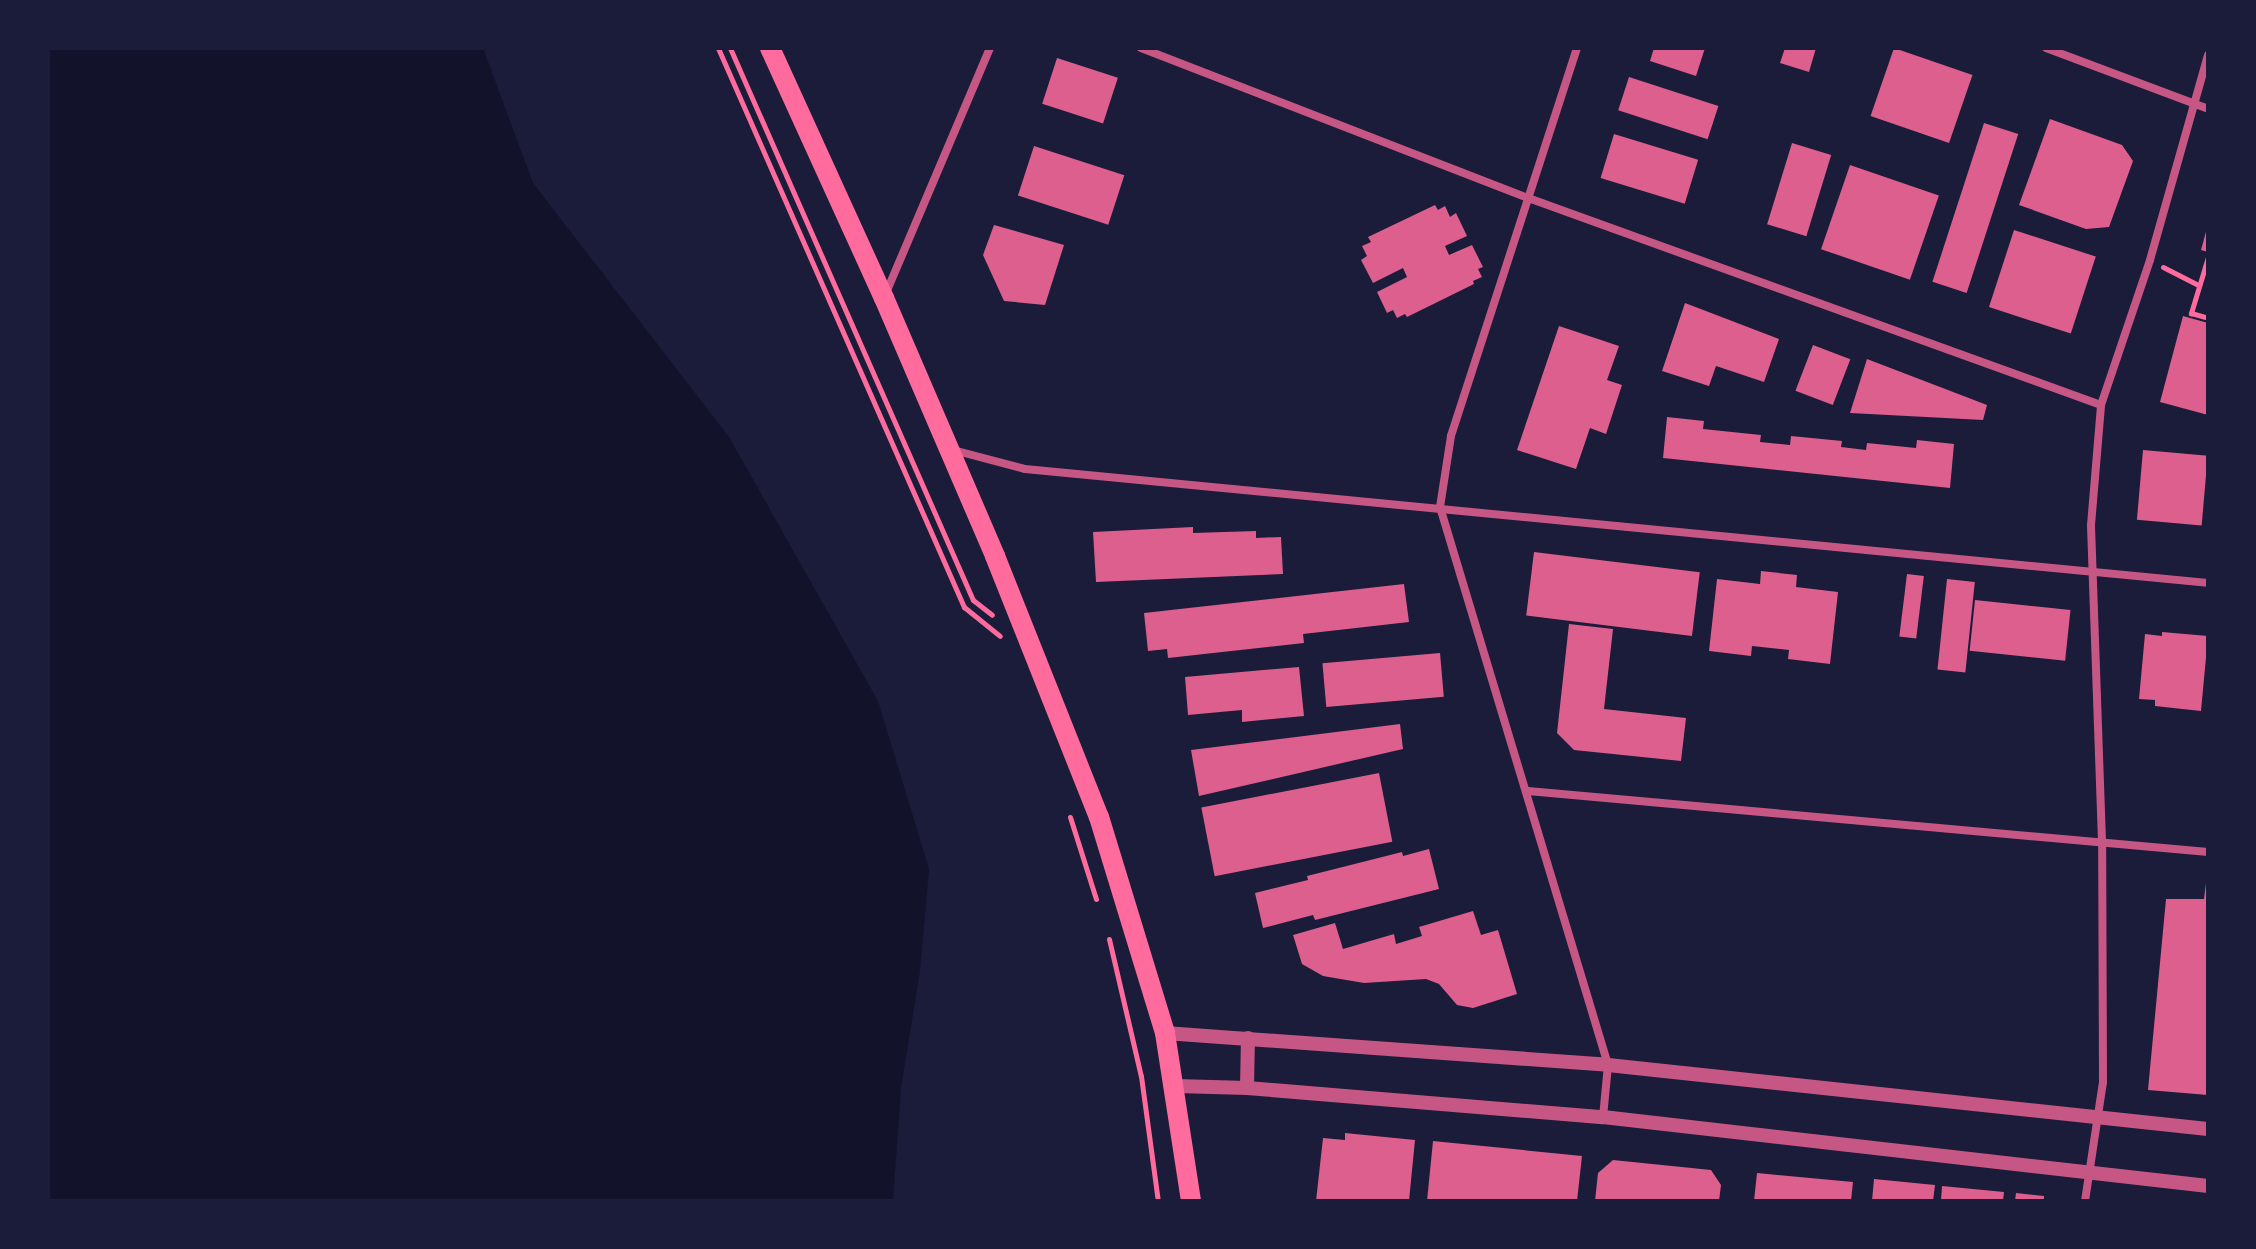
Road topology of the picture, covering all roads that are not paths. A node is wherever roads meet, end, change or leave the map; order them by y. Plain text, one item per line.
1 (770, 48) edge
2 (990, 48) edge
3 (1141, 48) edge
4 (1577, 48) edge
5 (2046, 48) edge
6 (2208, 55) edge
7 (2195, 105) junction
8 (2208, 109) edge
9 (1531, 199) junction
10 (884, 298) junction
11 (2101, 405) junction
12 (949, 448) junction
13 (1440, 507) junction
14 (2093, 571) junction
15 (2208, 583) edge
16 (1528, 791) junction
17 (2102, 841) junction
18 (2208, 852) edge
19 (1165, 1033) junction
20 (1248, 1038) junction
21 (1608, 1065) junction
22 (1176, 1086) junction
23 (1247, 1088) junction
24 (1603, 1117) junction
25 (2099, 1118) junction
26 (2208, 1129) edge
27 (2089, 1173) junction
28 (2208, 1186) edge
29 (1191, 1201) edge
30 (2085, 1201) edge

1 - 10 main road
2 - 10 street
3 - 9 street
4 - 9 street
5 - 7 street
6 - 7 street
7 - 8 street
7 - 11 street
9 - 11 street
9 - 13 street
10 - 12 main road
11 - 14 street
12 - 13 street
12 - 19 main road
13 - 14 street
13 - 16 street
14 - 15 street
14 - 17 street
16 - 17 street
16 - 21 street
17 - 18 street
17 - 25 street
19 - 20 street
19 - 22 main road
20 - 21 street
20 - 23 street
21 - 24 street
21 - 25 street
22 - 23 street
22 - 29 main road
23 - 24 street
24 - 27 street
25 - 26 street
25 - 27 street
27 - 28 street
27 - 30 street

